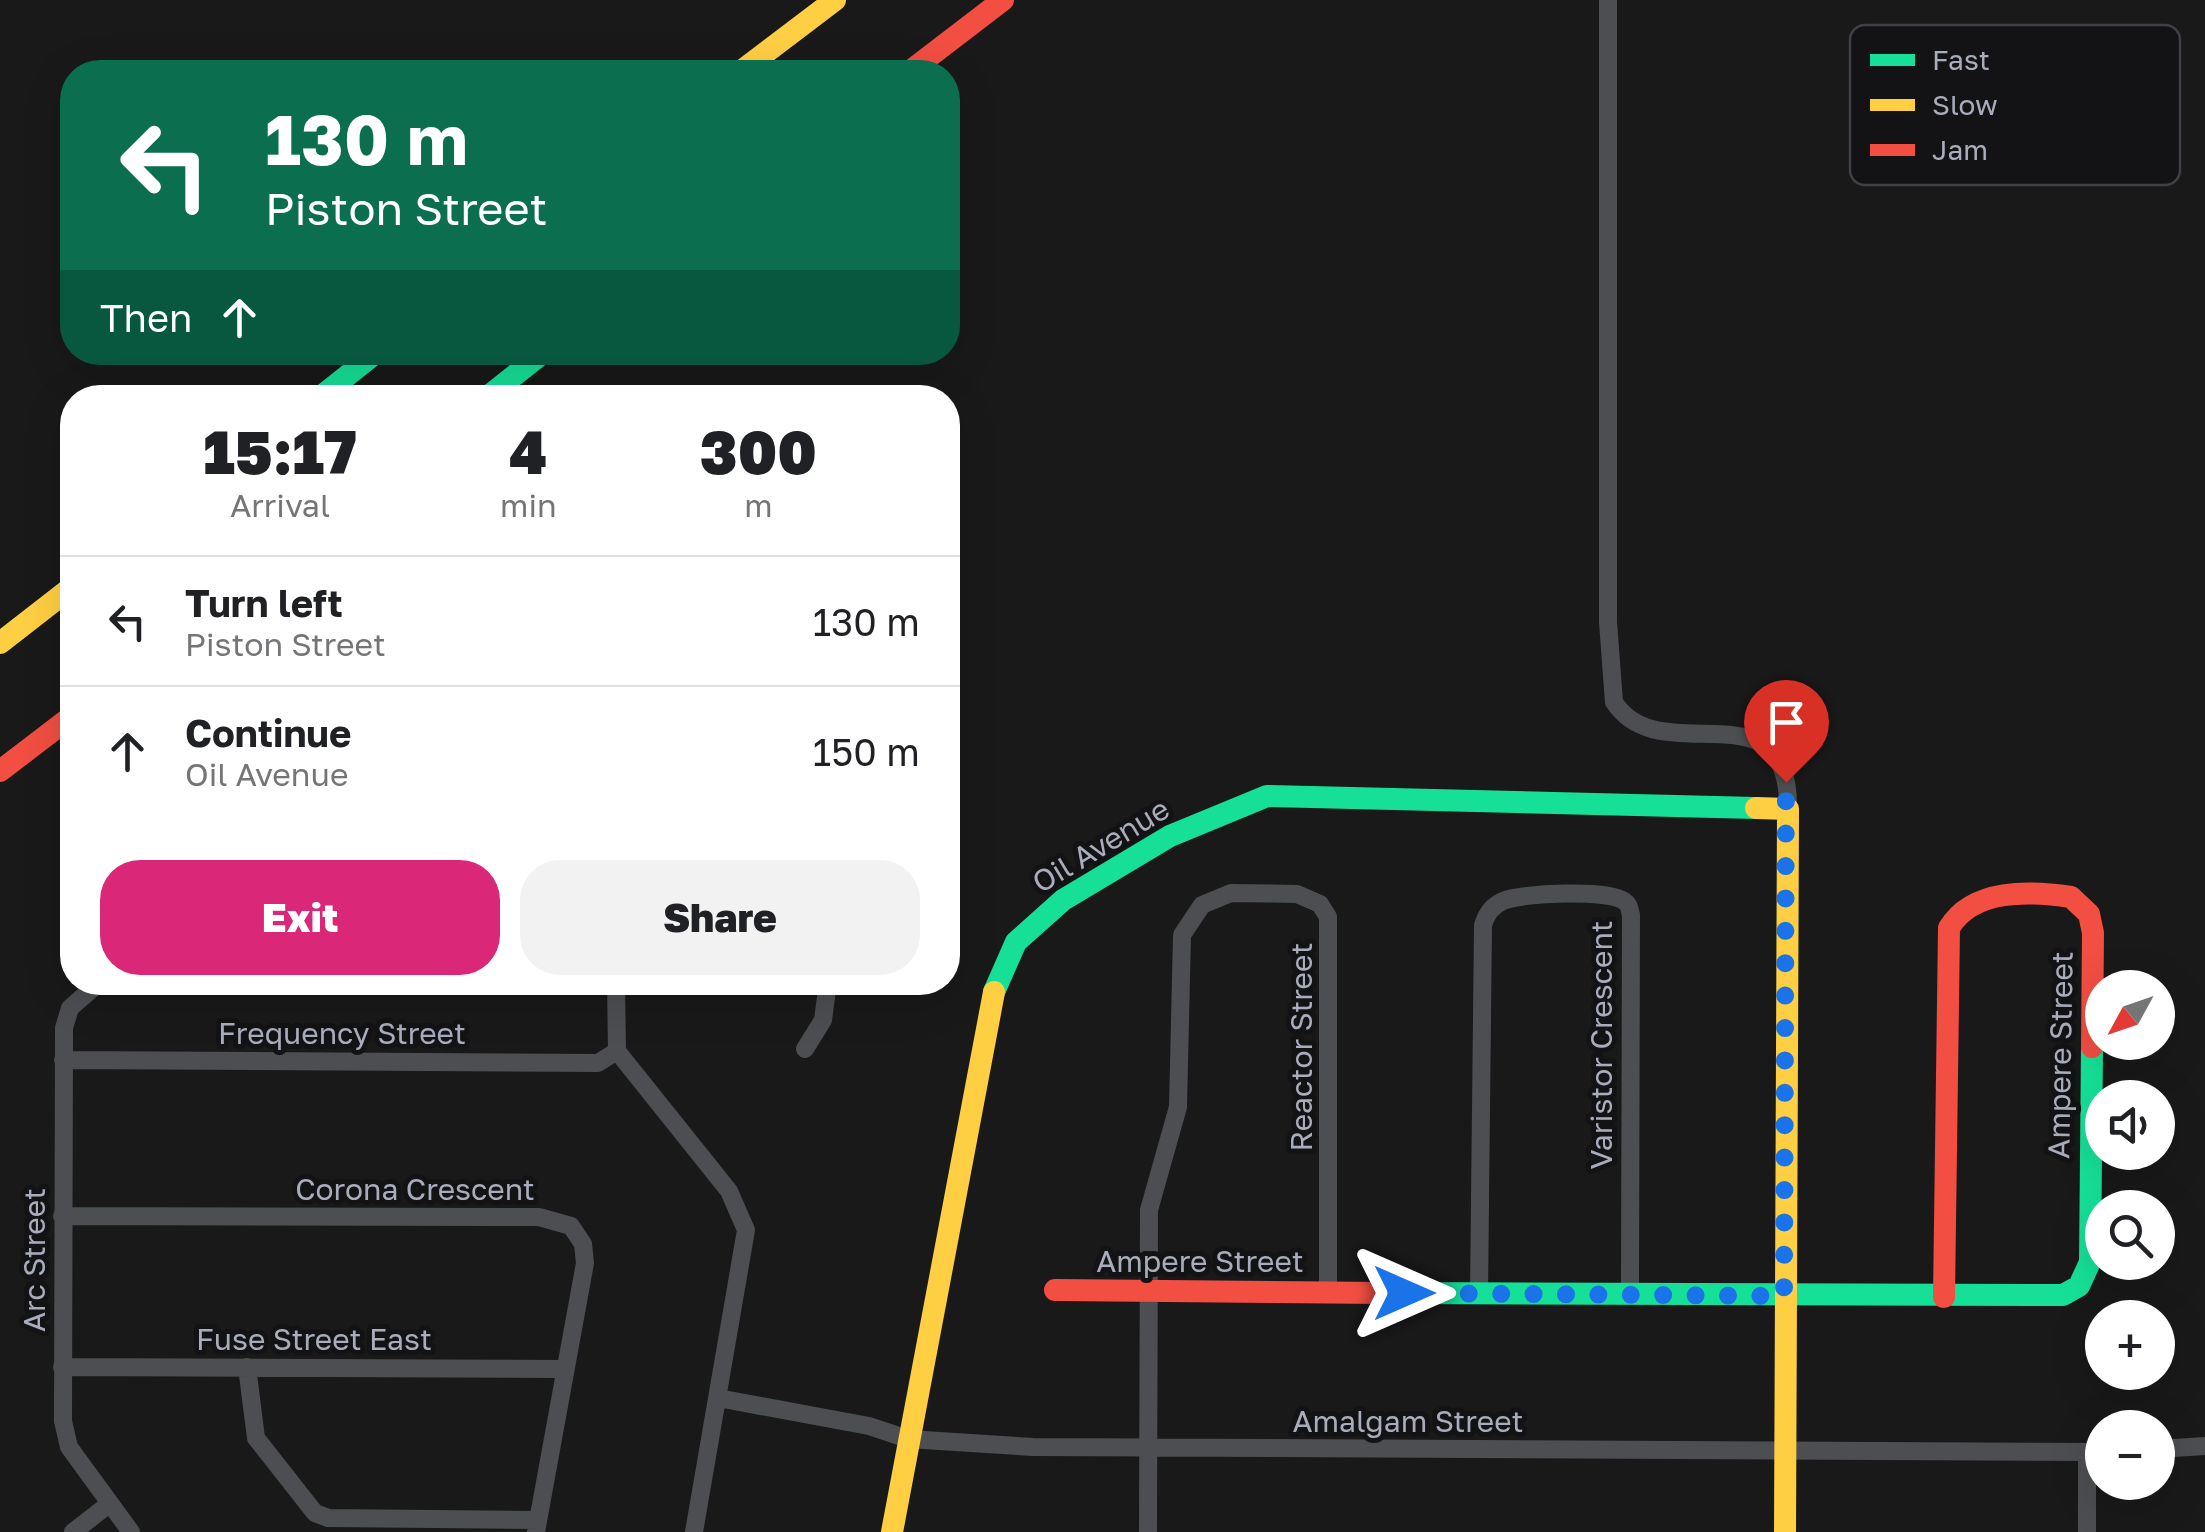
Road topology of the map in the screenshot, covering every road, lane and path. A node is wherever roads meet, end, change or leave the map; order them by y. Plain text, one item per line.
1 (834, 0) edge
2 (1003, 0) edge
3 (1608, 0) edge
4 (756, 60) edge
5 (924, 60) edge
6 (360, 365) edge
7 (528, 365) edge
8 (335, 385) edge
9 (502, 385) edge
10 (60, 596) edge
11 (0, 643) edge
12 (60, 725) edge
13 (0, 772) edge
14 (1788, 809) junction
15 (86, 995) edge
16 (616, 995) edge
17 (826, 995) edge
18 (805, 1048) dead end
19 (617, 1052) junction
20 (63, 1060) junction
21 (62, 1216) junction
22 (1055, 1290) dead end
23 (1148, 1293) junction
24 (1328, 1293) junction
25 (1479, 1294) junction
26 (1630, 1294) junction
27 (1784, 1296) junction
28 (1944, 1297) junction
29 (62, 1367) junction
30 (246, 1367) junction
31 (565, 1370) junction
32 (718, 1398) junction
33 (908, 1439) junction
34 (2205, 1446) edge
35 (2175, 1447) edge
36 (1147, 1449) junction
37 (1786, 1452) junction
38 (2085, 1452) edge
39 (2090, 1500) edge
40 (109, 1504) junction
41 (537, 1526) edge
42 (73, 1532) edge
43 (131, 1532) edge
44 (694, 1532) edge
45 (892, 1532) edge
46 (1148, 1532) edge
47 (1785, 1532) edge
48 (2088, 1532) edge

1 - 4 main road
2 - 5 main road
3 - 14 street
6 - 8 main road
7 - 9 main road
10 - 11 main road
12 - 13 main road
14 - 27 main road
14 - 33 main road, Oil Avenue
15 - 20 street, Arc Street
16 - 19 street
17 - 18 street
19 - 20 street, Frequency Street
19 - 32 street
20 - 21 street, Arc Street
21 - 29 street, Arc Street
21 - 31 street, Corona Crescent
22 - 23 main road, Ampere Street
23 - 24 main road, Ampere Street
23 - 24 street, Reactor Street
23 - 36 street, Reactor Street
24 - 25 main road, Ampere Street
25 - 26 main road, Ampere Street
25 - 26 street, Varistor Crescent
26 - 27 main road, Ampere Street
27 - 28 main road, Ampere Street
27 - 37 main road
28 - 28 main road, Ampere Street
29 - 30 street, Fuse Street East
29 - 40 street, Arc Street
30 - 31 street, Fuse Street East
30 - 41 street
31 - 41 street, Corona Crescent
32 - 33 street, Amalgam Street
32 - 44 street
33 - 36 street, Amalgam Street
33 - 45 main road, Oil Avenue
34 - 35 street
36 - 37 street, Amalgam Street
36 - 46 street, Reactor Street
37 - 38 street, Amalgam Street
37 - 47 main road
39 - 48 street
40 - 42 street
40 - 43 street, Arc Street

